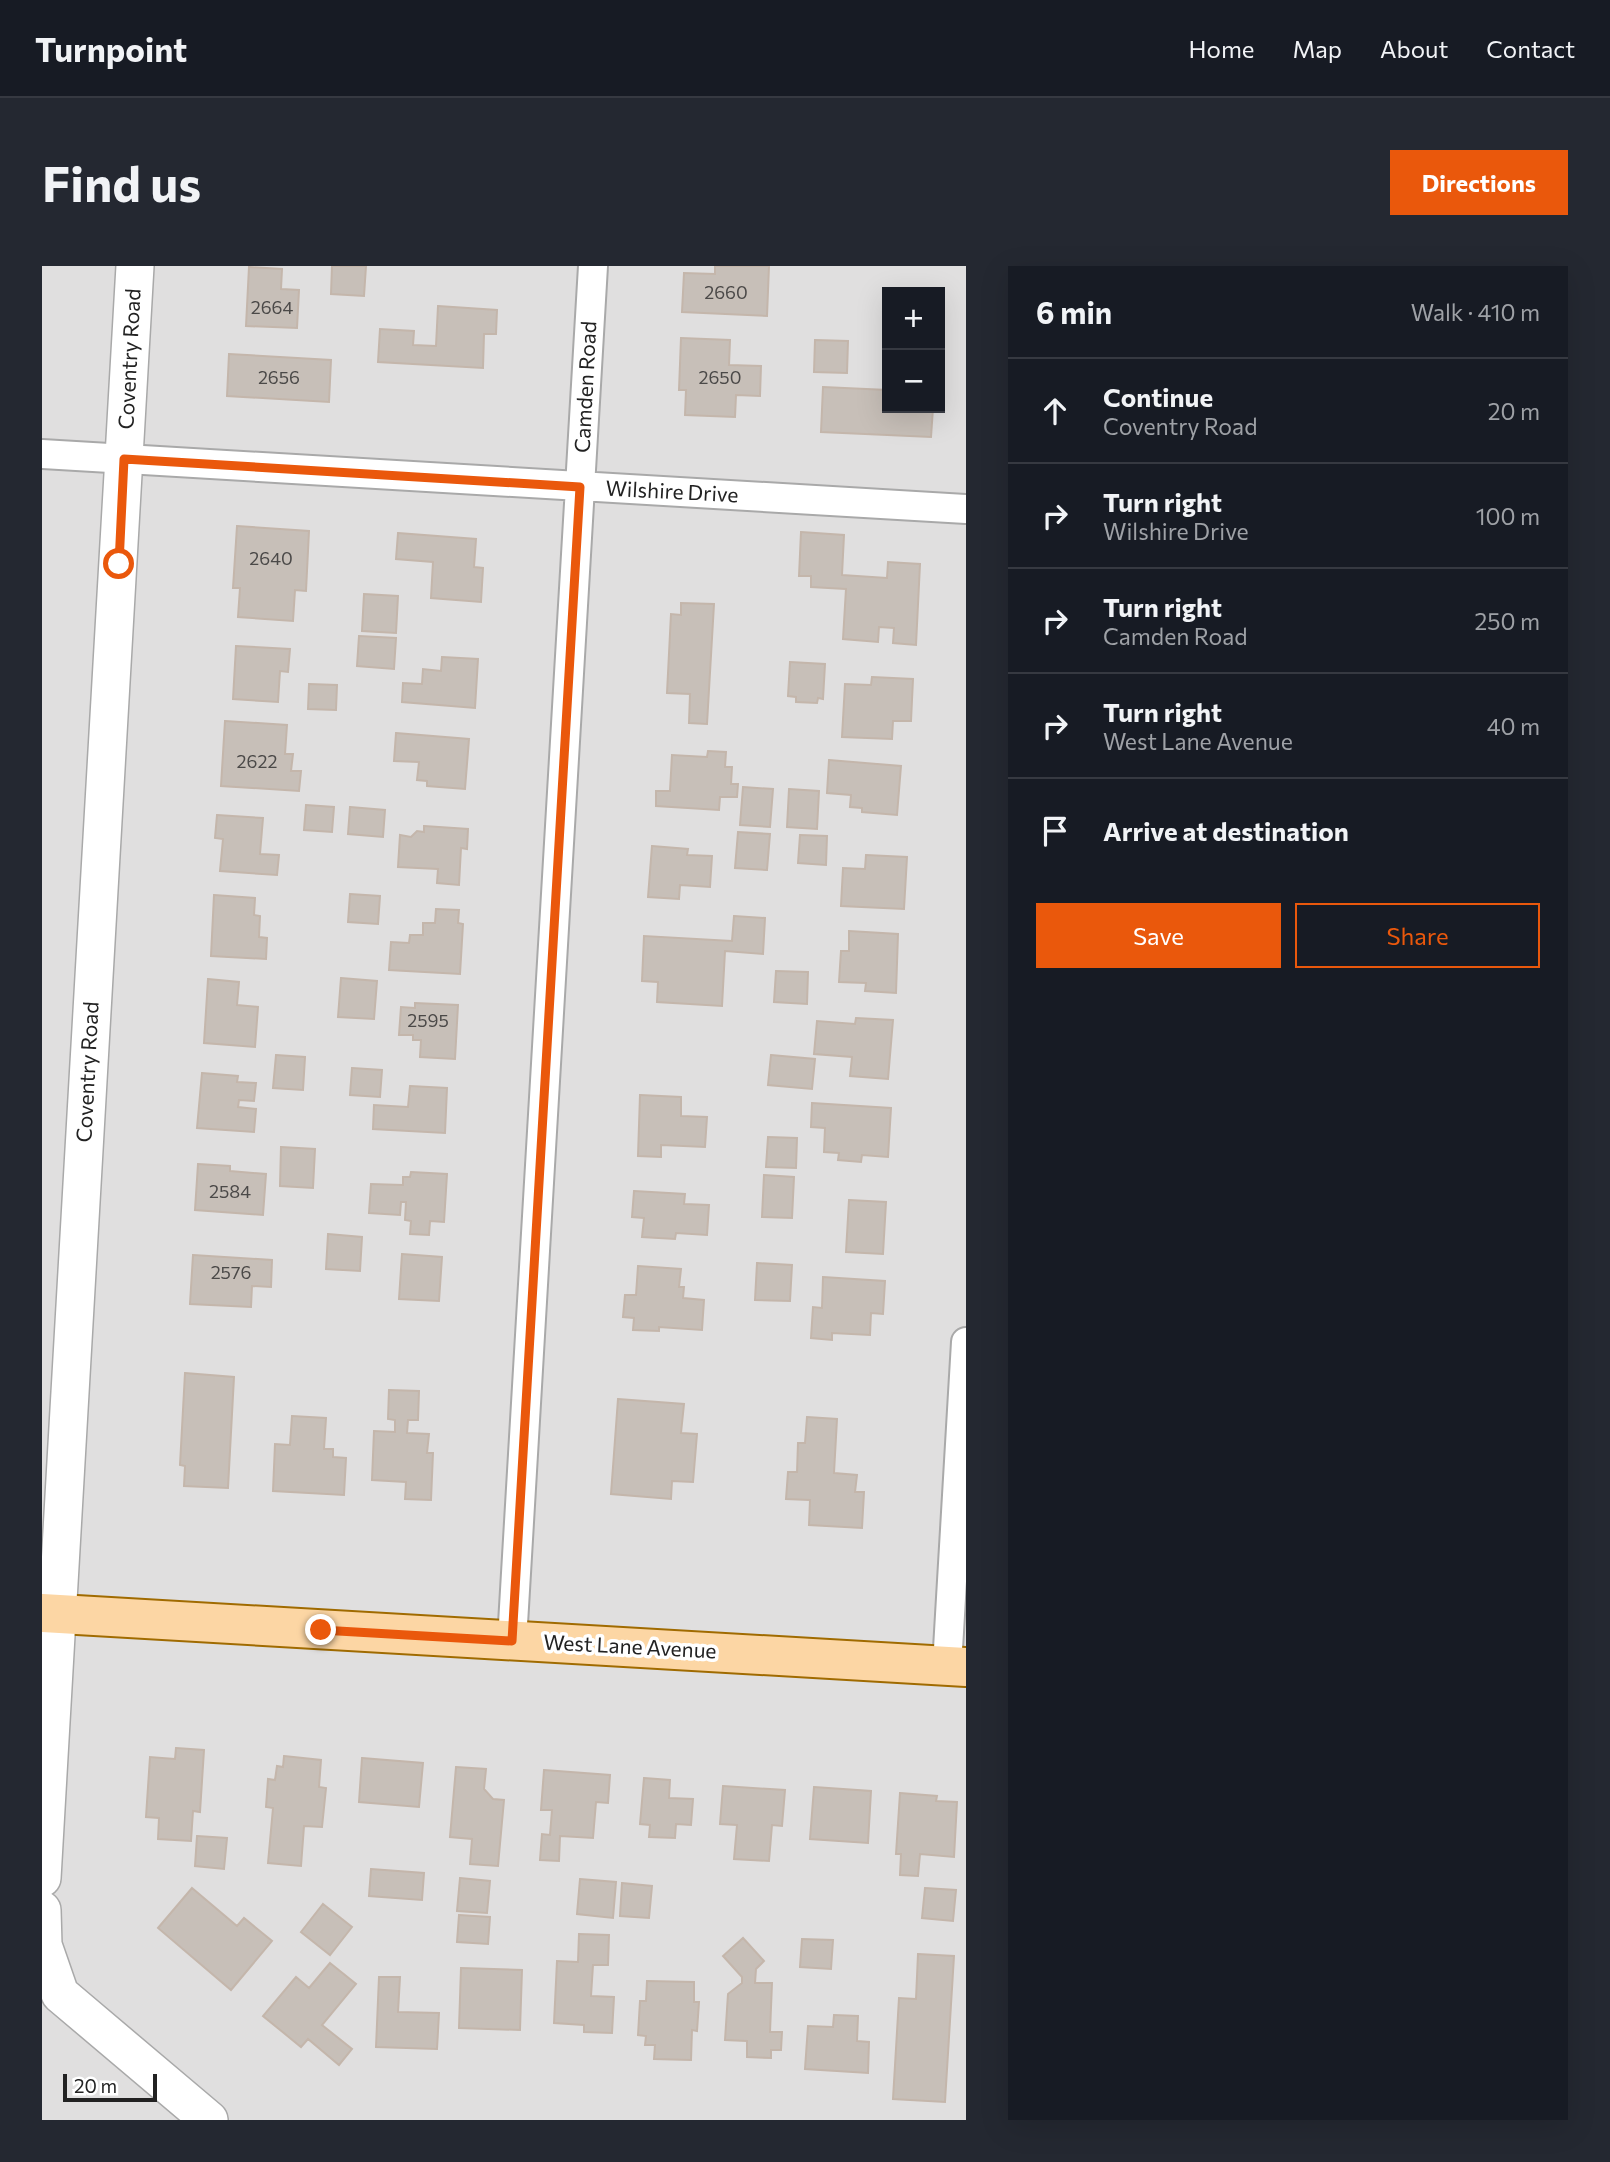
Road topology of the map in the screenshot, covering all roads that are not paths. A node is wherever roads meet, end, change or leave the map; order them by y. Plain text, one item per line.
1 (135, 266) edge
2 (593, 266) edge
3 (42, 454) edge
4 (124, 459) junction
5 (580, 487) junction
6 (966, 509) edge
7 (966, 1342) edge
8 (49, 1614) edge
9 (512, 1641) junction
10 (956, 1666) edge
11 (42, 1878) edge
12 (42, 1910) edge
13 (51, 1994) edge
14 (209, 2120) edge

1 - 4 street, Coventry Road
2 - 5 street, Camden Road
3 - 4 street, Wilshire Drive
4 - 5 street, Wilshire Drive
4 - 8 street, Coventry Road
5 - 6 street, Wilshire Drive
5 - 9 street, Camden Road
7 - 10 street
8 - 9 main road, West Lane Avenue
8 - 11 street, Coventry Road
9 - 10 main road, West Lane Avenue
12 - 13 street
13 - 14 street

